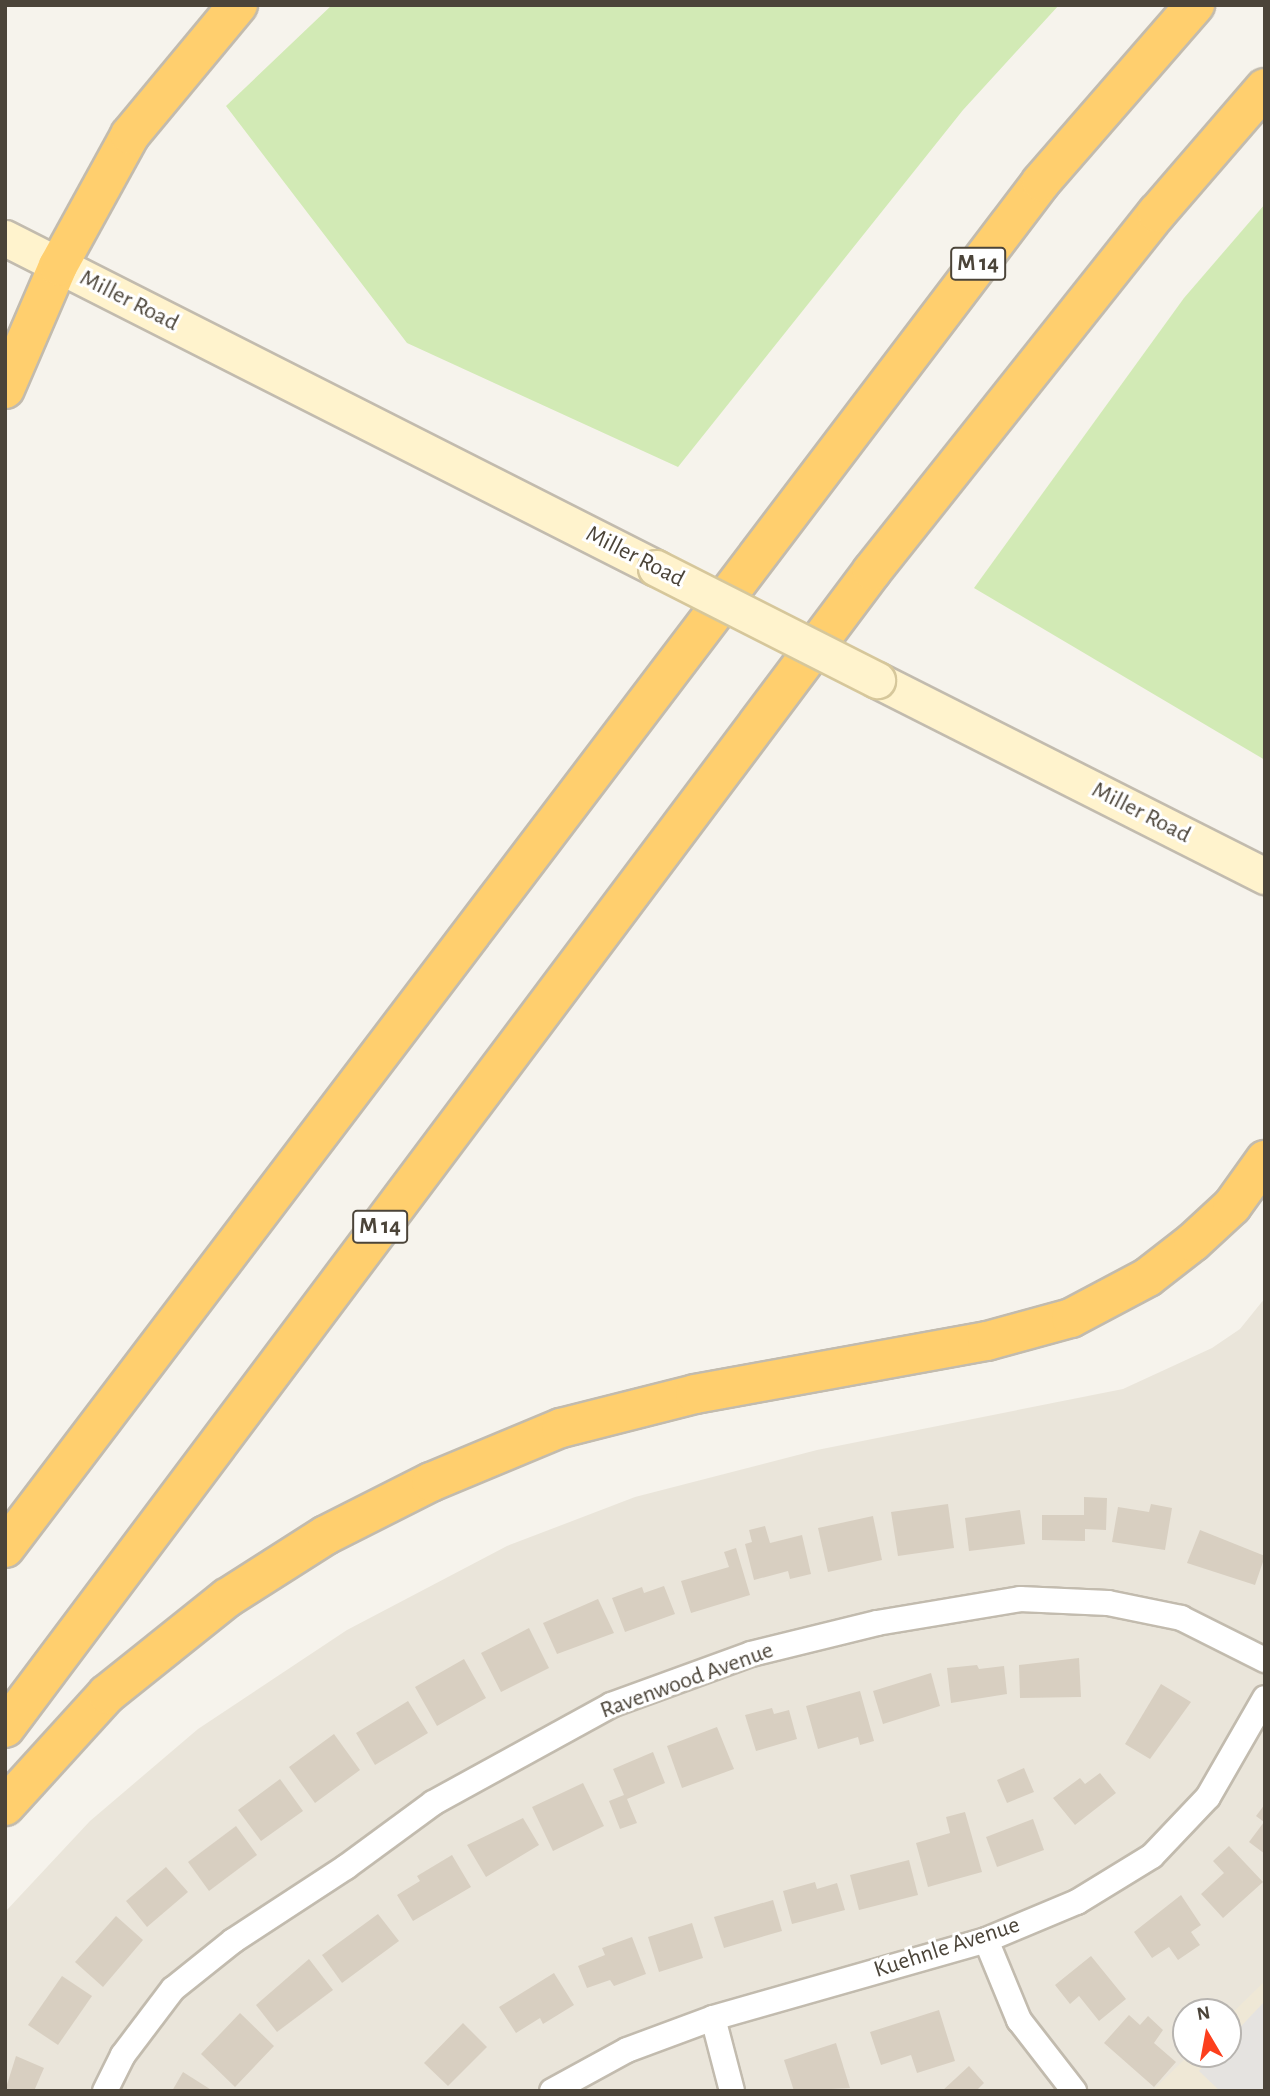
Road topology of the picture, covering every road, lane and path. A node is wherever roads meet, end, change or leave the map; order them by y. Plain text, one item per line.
1 (238, 5) edge
2 (1195, 5) edge
3 (1265, 88) edge
4 (5, 238) edge
5 (58, 265) junction
6 (5, 389) edge
7 (1265, 876) edge
8 (1265, 1160) edge
9 (5, 1548) edge
10 (1265, 1660) edge
11 (1265, 1698) edge
12 (5, 1728) edge
13 (5, 1805) edge
14 (986, 1940) junction
15 (713, 2018) junction
16 (105, 2091) edge
17 (552, 2091) edge
18 (732, 2091) edge
19 (1074, 2091) edge

1 - 5 highway
2 - 9 highway, M 14
3 - 12 highway, M 14
4 - 5 main road, Miller Road
5 - 6 highway
5 - 7 main road, Miller Road, bridge
8 - 13 highway
10 - 16 street, Ravenwood Avenue
11 - 14 street, Kuehnle Avenue
14 - 15 street, Kuehnle Avenue
14 - 19 street
15 - 17 street, Kuehnle Avenue
15 - 18 street

